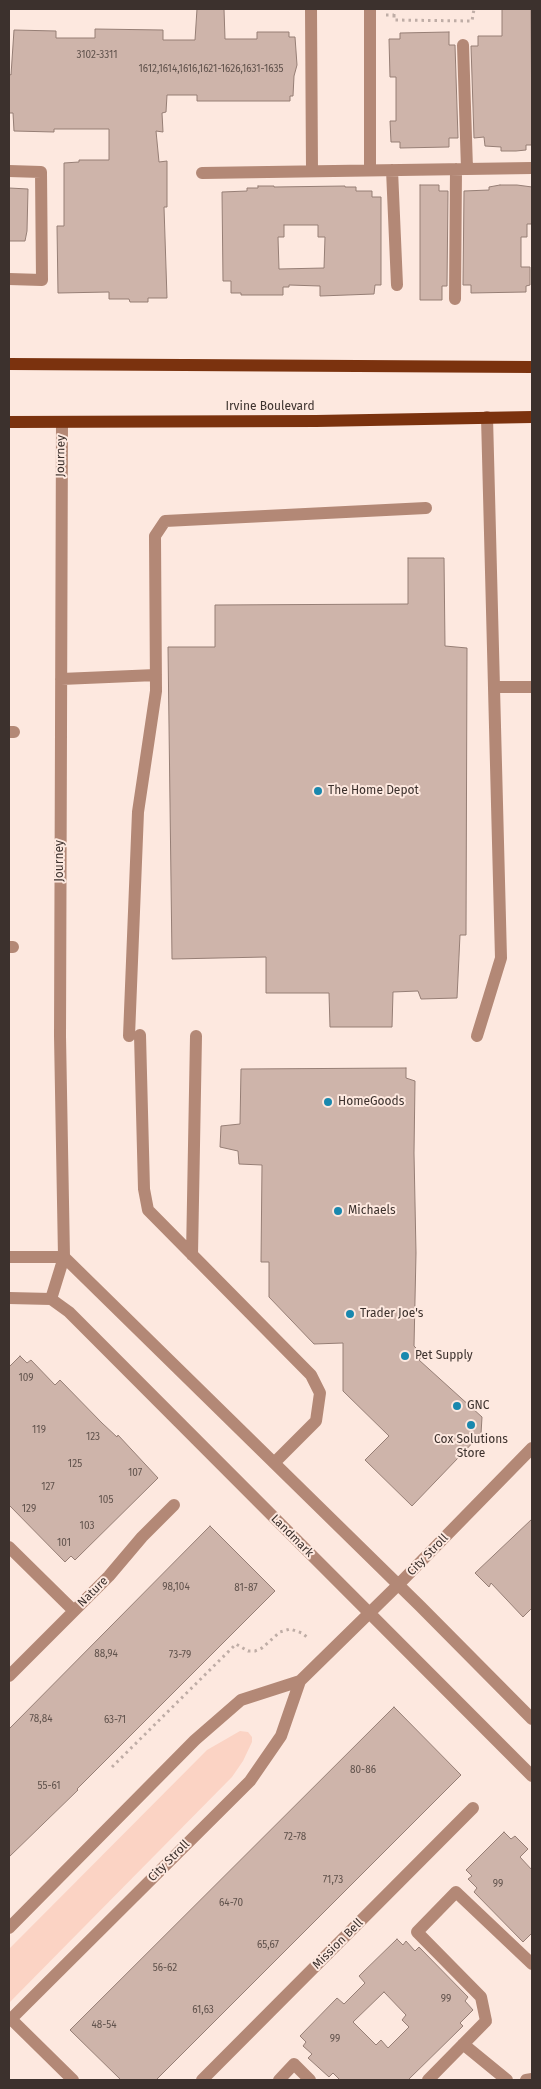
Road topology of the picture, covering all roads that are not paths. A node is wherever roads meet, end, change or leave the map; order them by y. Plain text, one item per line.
1 (311, 9) edge
2 (370, 9) edge
3 (463, 45) dead end
4 (532, 168) edge
5 (462, 169) junction
6 (370, 170) junction
7 (392, 170) junction
8 (312, 171) junction
9 (9, 172) edge
10 (202, 173) dead end
11 (9, 280) edge
12 (397, 285) dead end
13 (455, 299) dead end
14 (9, 364) edge
15 (532, 367) edge
16 (532, 417) edge
17 (487, 418) junction
18 (9, 422) edge
19 (62, 422) junction
20 (426, 508) dead end
21 (156, 675) junction
22 (61, 679) junction
23 (495, 687) junction
24 (532, 687) edge
25 (196, 1036) dead end
26 (477, 1036) dead end
27 (192, 1255) junction
28 (9, 1257) edge
29 (64, 1257) junction
30 (9, 1298) edge
31 (51, 1299) junction
32 (532, 1448) edge
33 (274, 1463) junction
34 (174, 1505) dead end
35 (9, 1546) edge
36 (398, 1585) junction
37 (74, 1611) junction
38 (369, 1613) junction
39 (9, 1676) edge
40 (300, 1681) junction
41 (532, 1719) edge
42 (532, 1776) edge
43 (473, 1808) dead end
44 (9, 1928) edge
45 (532, 1964) edge
46 (10, 2020) edge
47 (463, 2044) junction
48 (532, 2079) edge
49 (73, 2080) edge
50 (202, 2080) edge
51 (278, 2080) edge
52 (310, 2080) edge
53 (428, 2080) edge
54 (507, 2080) edge
55 (526, 2080) edge

1 - 8 street
2 - 6 street
3 - 5 street
4 - 5 street
5 - 7 street
5 - 13 street
6 - 7 street
6 - 8 street
7 - 12 street
8 - 10 street
9 - 11 street
14 - 15 main road
16 - 17 main road, Irvine Boulevard
17 - 19 main road, Irvine Boulevard
17 - 23 street
18 - 19 main road, Irvine Boulevard
19 - 22 street, Journey
20 - 21 street
21 - 22 street
21 - 27 street
22 - 29 street, Journey
23 - 24 street
23 - 26 street
25 - 27 street
27 - 33 street
28 - 29 street
29 - 31 street, Journey
29 - 33 street
30 - 31 street
31 - 38 street, Landmark
32 - 36 street, City Stroll
33 - 36 street
34 - 37 street, Nature
35 - 37 street
36 - 38 street, City Stroll
36 - 41 street
37 - 39 street, Nature
38 - 40 street, City Stroll
38 - 42 street, Landmark
40 - 44 street, City Stroll
40 - 46 street, City Stroll
43 - 50 street, Mission Bell
45 - 47 street
46 - 49 street
47 - 53 street
47 - 54 street
48 - 55 street
51 - 52 street

